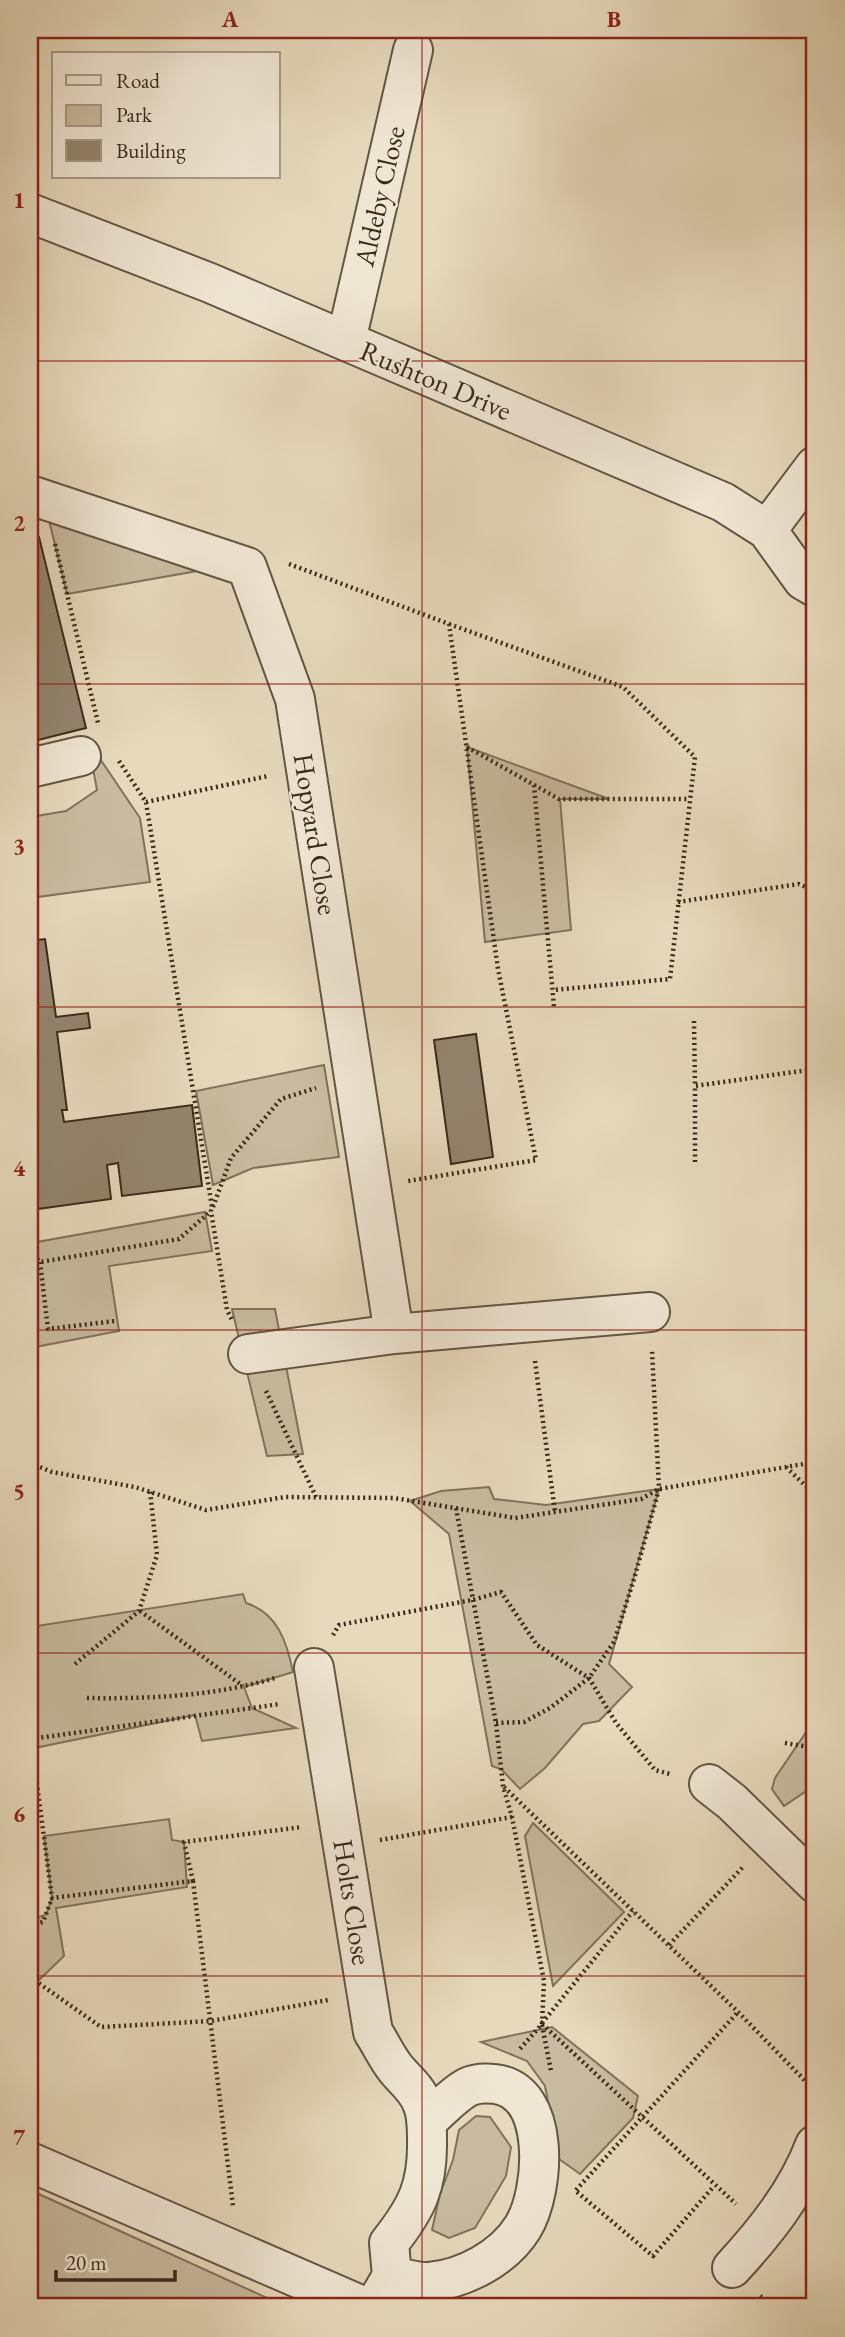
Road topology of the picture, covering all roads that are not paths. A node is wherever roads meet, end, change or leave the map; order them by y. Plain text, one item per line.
1 (413, 50) dead end
2 (30, 214) edge
3 (346, 341) junction
4 (815, 466) edge
5 (37, 497) edge
6 (767, 530) junction
7 (815, 587) edge
8 (98, 746) road end
9 (30, 768) edge
10 (650, 1312) road end
11 (394, 1334) junction
12 (248, 1354) road end
13 (317, 1683) road end
14 (709, 1784) road end
15 (815, 1883) edge
16 (427, 2121) junction
17 (815, 2145) edge
18 (30, 2162) edge
19 (732, 2268) dead end
20 (383, 2292) edge
21 (365, 2307) edge

1 - 3 street, Aldeby Close
2 - 3 street, Rushton Drive
3 - 6 street, Rushton Drive
4 - 6 street
5 - 11 street, Hopyard Close
6 - 7 street, Rushton Drive
8 - 9 street
10 - 11 street
11 - 12 street
13 - 16 street, Holts Close
14 - 15 street
16 - 20 street, Holts Close
16 - 20 street, Holts Close
17 - 19 street
18 - 21 street

